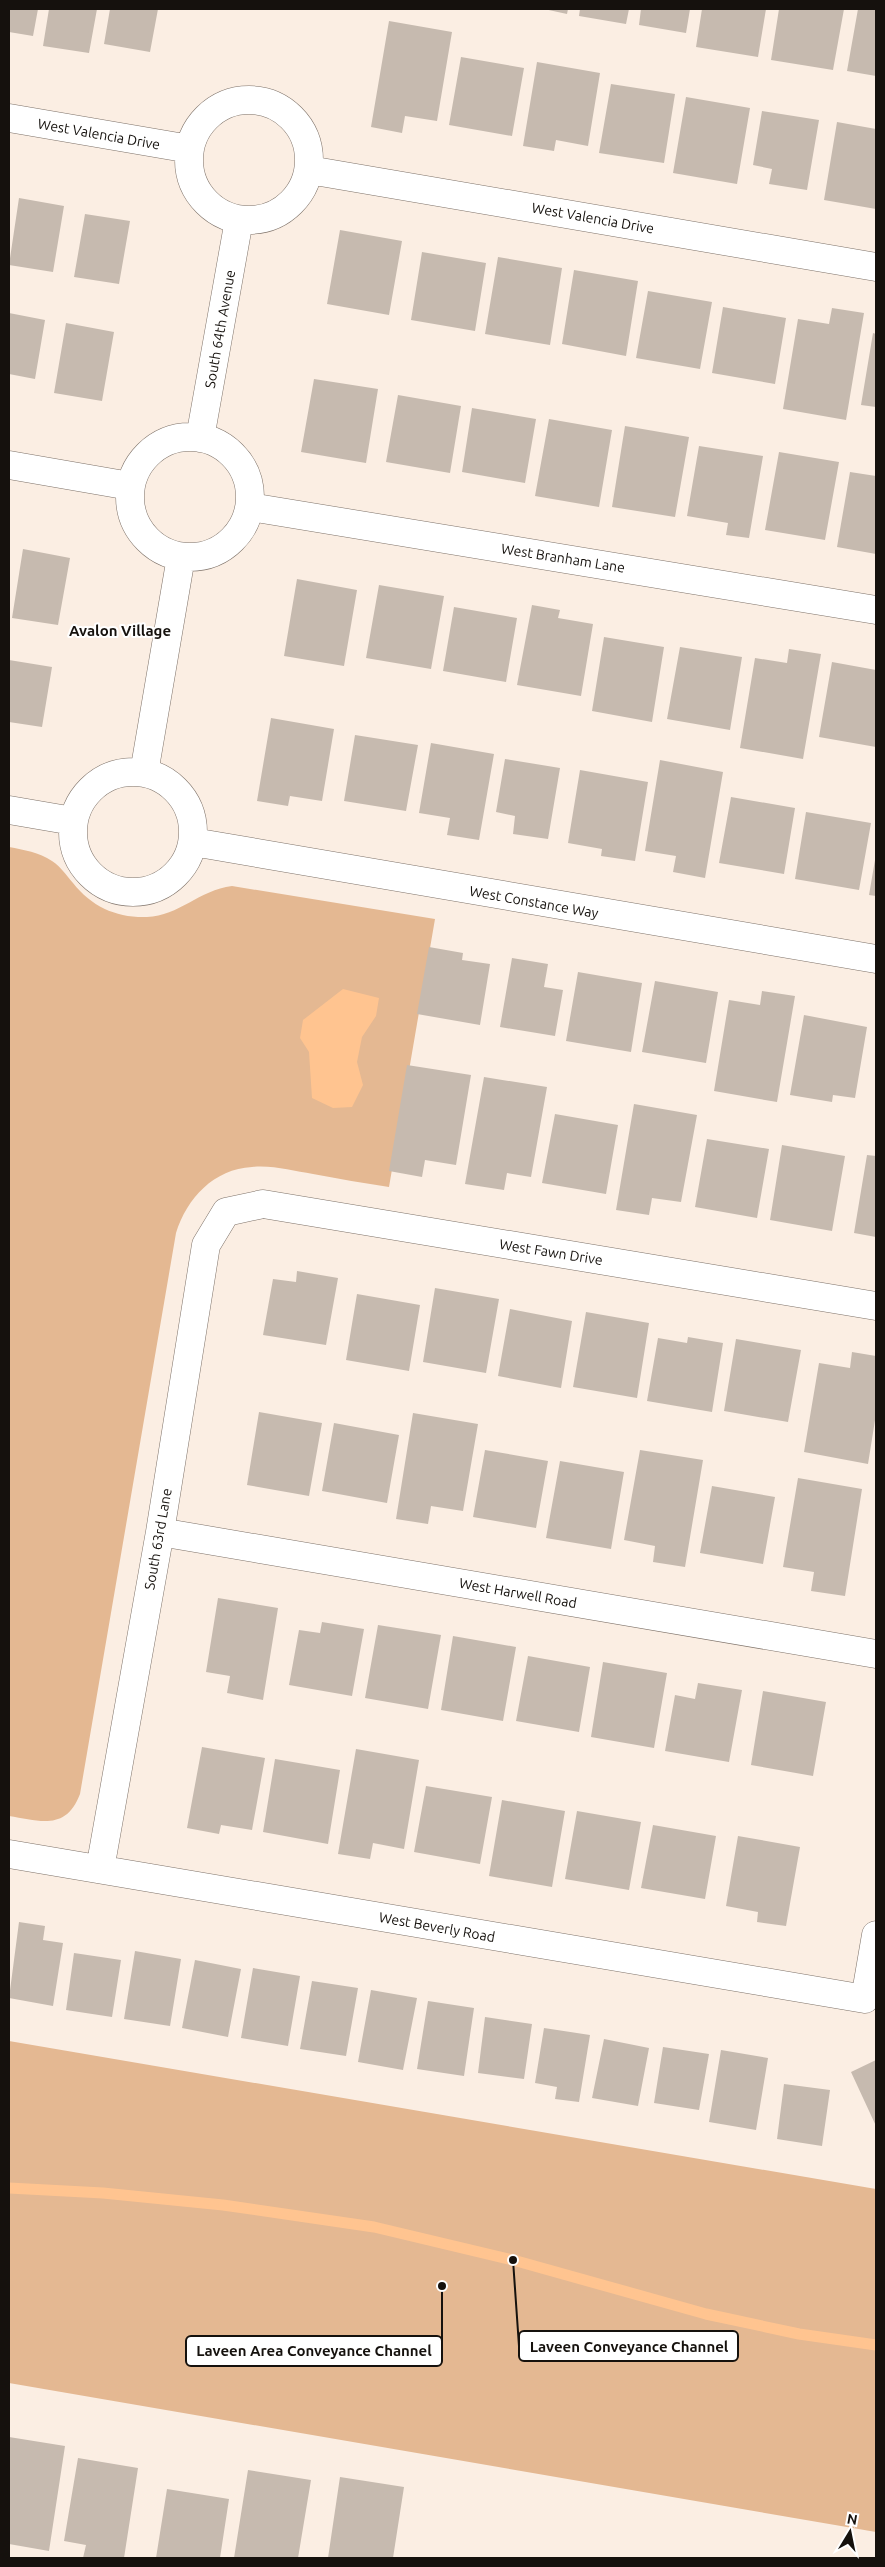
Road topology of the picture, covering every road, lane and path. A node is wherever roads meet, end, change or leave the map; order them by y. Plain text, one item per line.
1 (9, 118) edge
2 (190, 149) junction
3 (309, 170) junction
4 (239, 220) junction
5 (876, 267) edge
6 (200, 438) junction
7 (9, 465) edge
8 (130, 486) junction
9 (250, 506) junction
10 (181, 557) junction
11 (876, 610) edge
12 (144, 773) junction
13 (9, 810) edge
14 (73, 821) junction
15 (193, 842) junction
16 (876, 959) edge
17 (226, 1212) joint
18 (876, 1306) edge
19 (160, 1532) junction
20 (876, 1654) edge
21 (9, 1854) edge
22 (100, 1870) junction
23 (876, 1936) edge

1 - 2 street, West Valencia Drive
2 - 3 street
2 - 4 street
3 - 4 street
3 - 5 street, West Valencia Drive
4 - 6 street, South 64th Avenue
6 - 8 street
6 - 9 street
7 - 8 street
8 - 10 street
9 - 10 street
9 - 11 street, West Branham Lane
10 - 12 street
12 - 14 street
12 - 15 street
13 - 14 street
14 - 15 street
15 - 16 street, West Constance Way
17 - 18 street, West Fawn Drive
17 - 19 street, South 63rd Lane
19 - 20 street, West Harwell Road
19 - 22 street, South 63rd Lane
21 - 22 street, West Beverly Road
22 - 23 street, West Beverly Road

